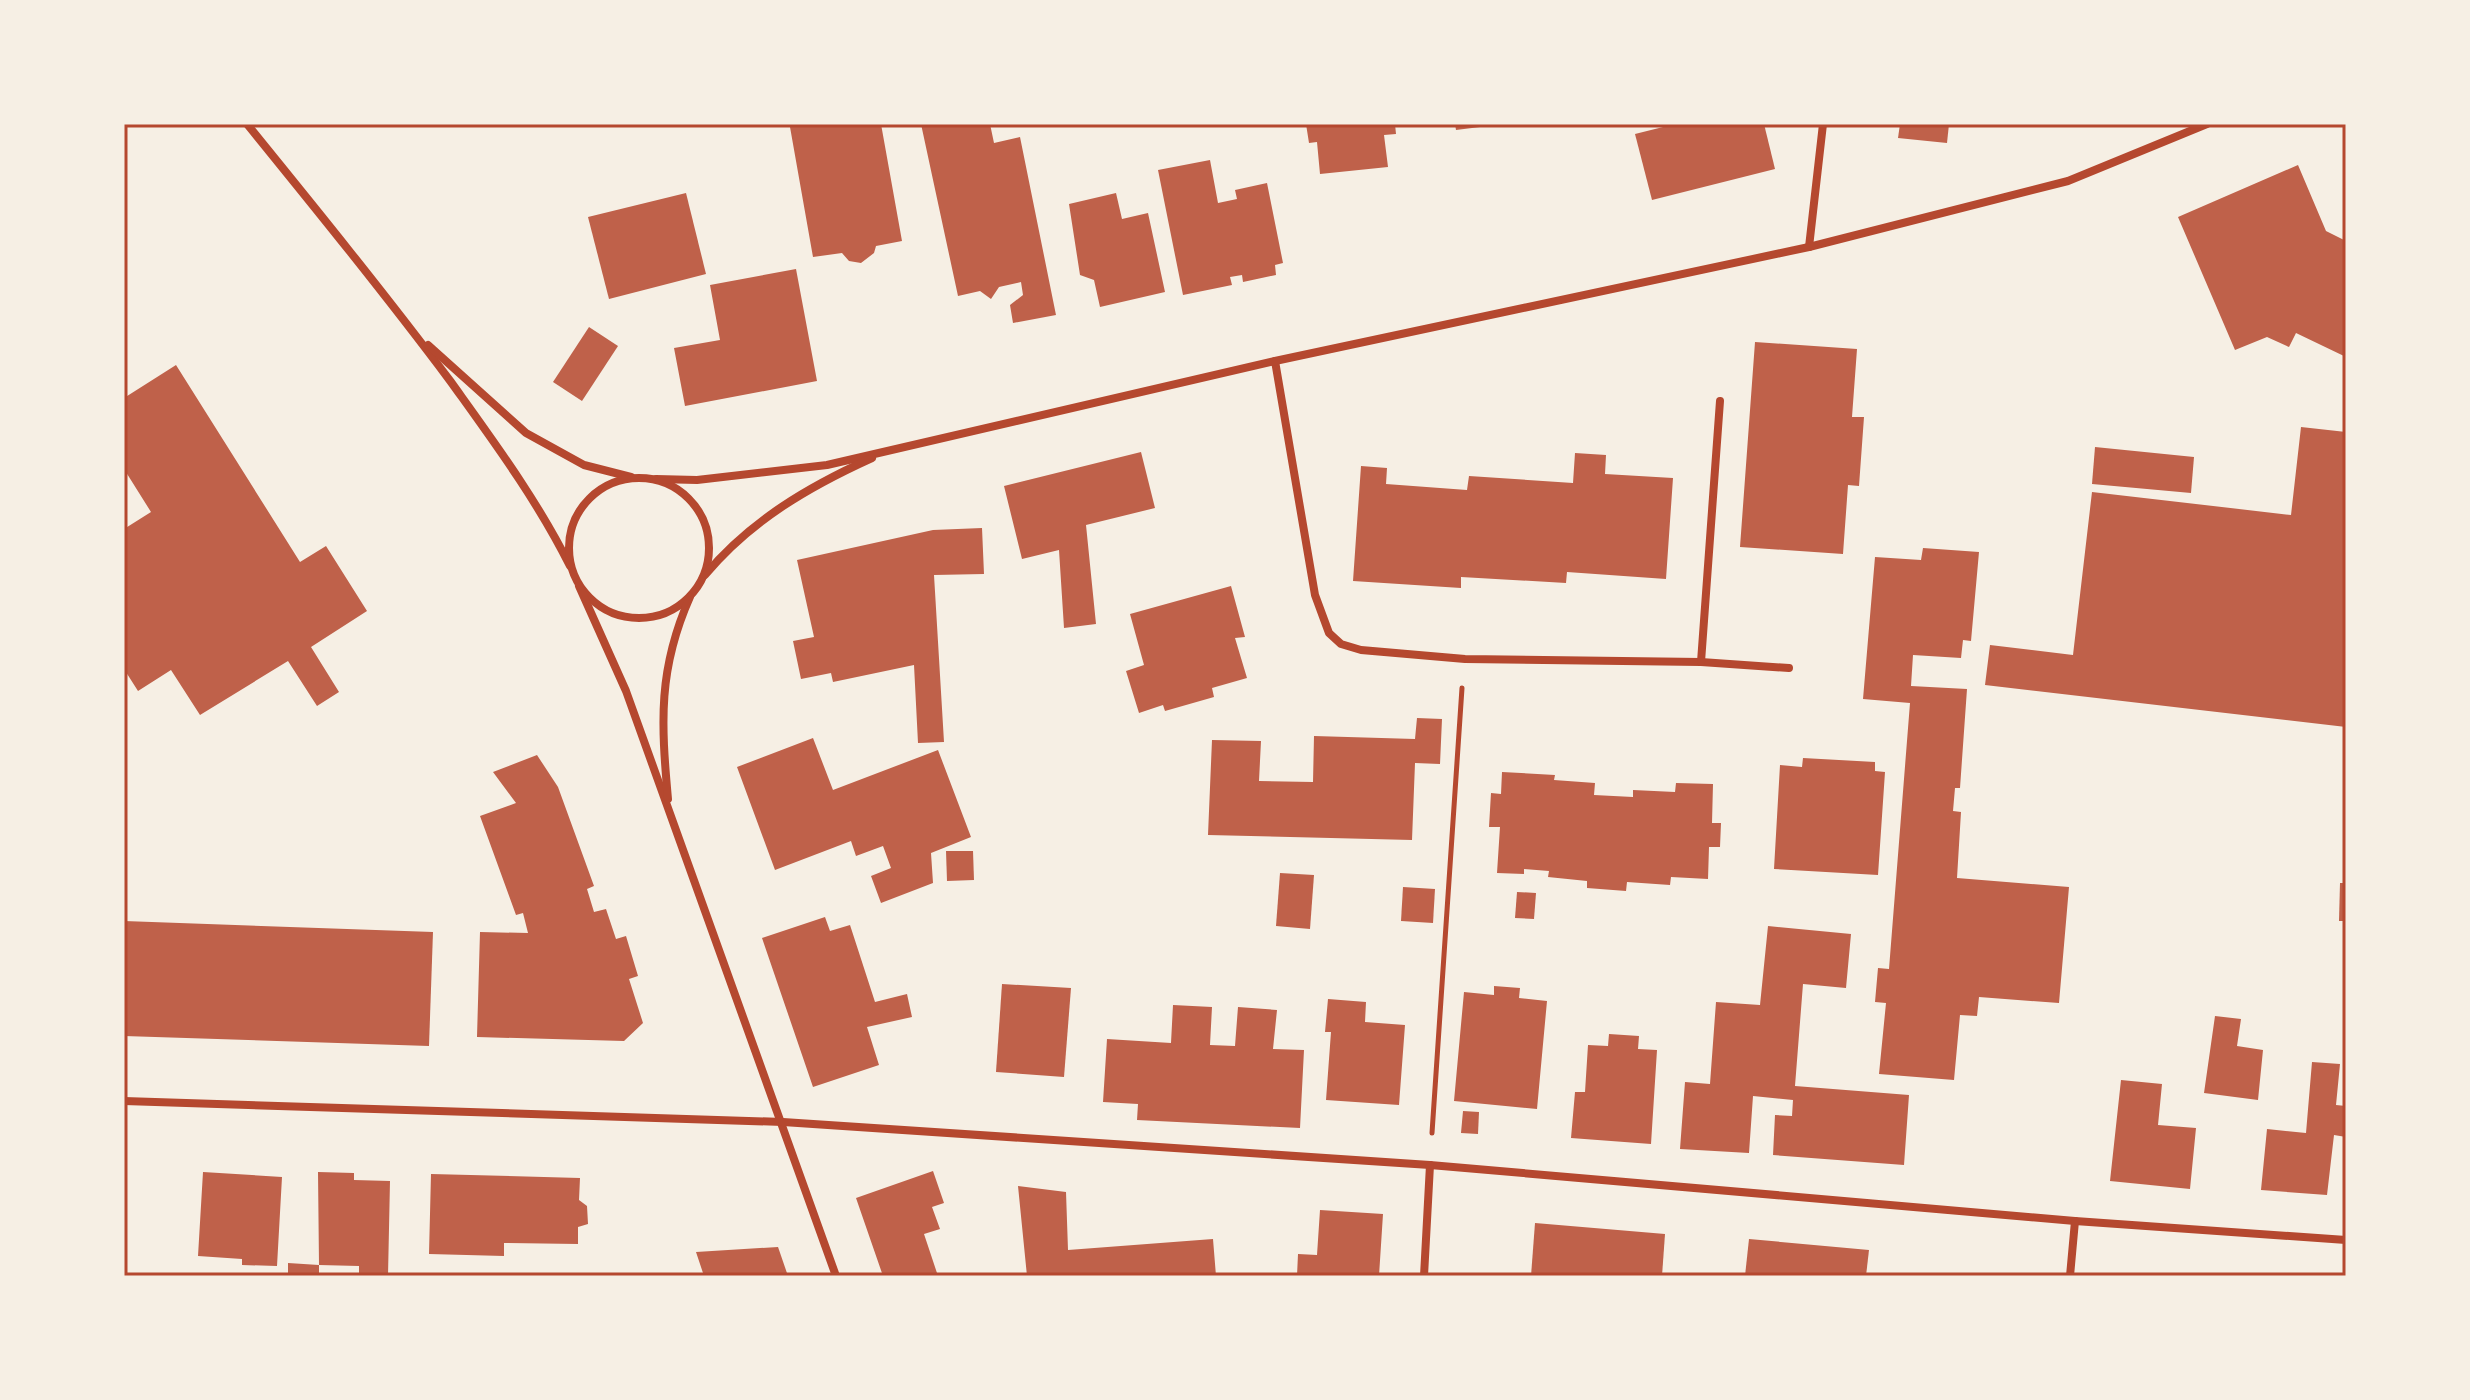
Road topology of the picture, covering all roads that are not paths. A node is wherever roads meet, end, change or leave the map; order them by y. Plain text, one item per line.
1 (247, 124) edge
2 (1823, 124) edge
3 (2207, 124) edge
4 (1809, 247) junction
5 (413, 331) junction
6 (1275, 361) junction
7 (1720, 401) dead end
8 (889, 450) junction
9 (631, 477) junction
10 (656, 479) junction
11 (570, 566) junction
12 (702, 579) junction
13 (579, 586) junction
14 (690, 596) junction
15 (1701, 662) junction
16 (1789, 668) dead end
17 (669, 810) junction
18 (124, 1101) edge
19 (783, 1122) junction
20 (1430, 1165) junction
21 (2075, 1221) junction
22 (2346, 1240) edge
23 (836, 1276) edge
24 (1424, 1276) edge
25 (2070, 1276) edge

1 - 5 street
2 - 4 street
3 - 4 street
4 - 6 street
5 - 9 street
5 - 11 street
6 - 8 street
6 - 15 street
7 - 15 street
8 - 10 street
8 - 12 street
9 - 10 street
9 - 11 street
10 - 12 street
11 - 13 street
12 - 14 street
13 - 14 street
13 - 17 street
14 - 17 street
15 - 16 street
17 - 19 street
18 - 19 street
19 - 20 street
19 - 23 street
20 - 21 street
20 - 24 street
21 - 22 street
21 - 25 street

